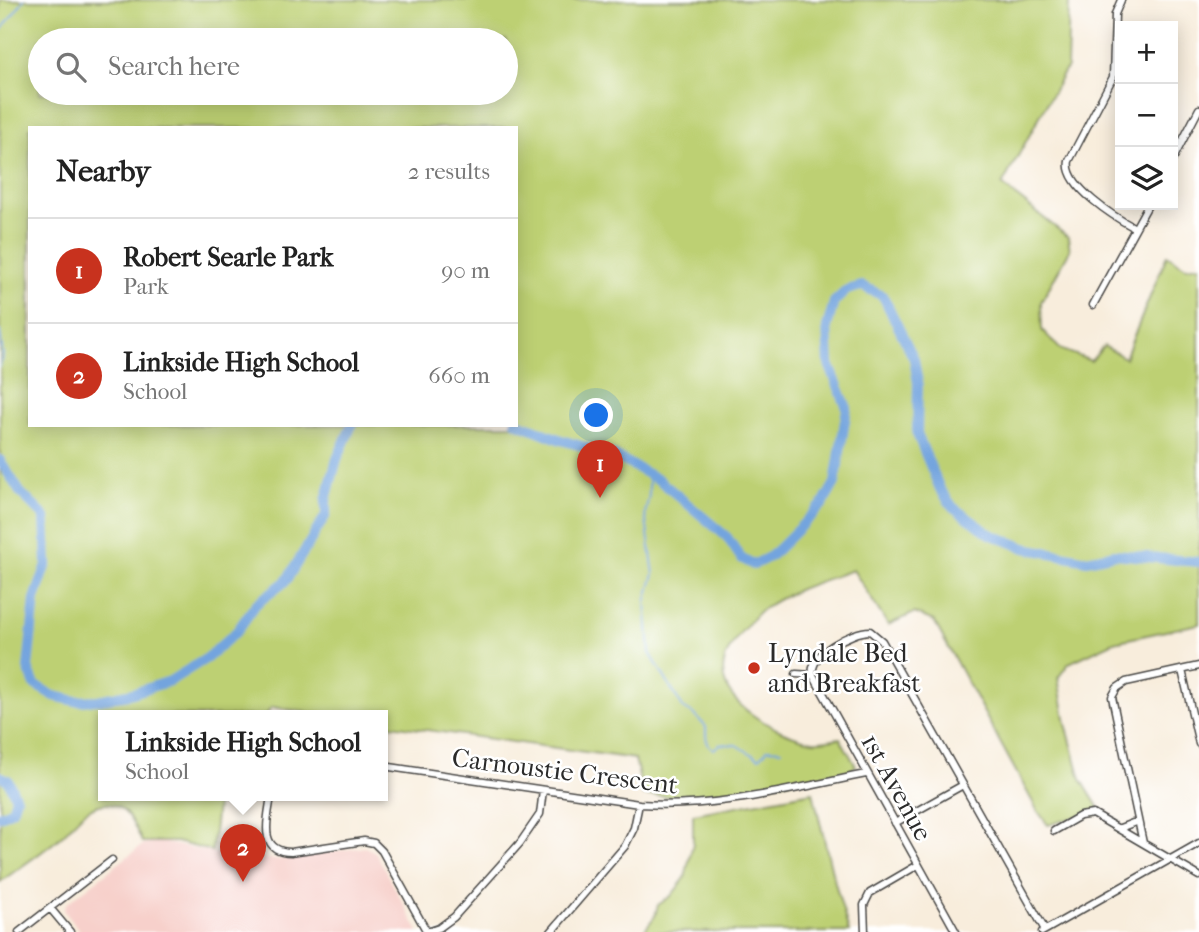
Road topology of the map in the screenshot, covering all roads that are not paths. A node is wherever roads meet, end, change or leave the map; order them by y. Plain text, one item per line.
1 (1121, 0) edge
2 (1199, 109) edge
3 (1178, 149) edge
4 (1145, 210) edge
5 (1135, 228) junction
6 (1093, 305) dead end
7 (1199, 666) edge
8 (1182, 670) junction
9 (796, 674) dead end
10 (814, 675) junction
11 (1199, 744) edge
12 (388, 767) edge
13 (866, 774) junction
14 (963, 785) junction
15 (543, 790) junction
16 (270, 801) edge
17 (639, 804) junction
18 (1138, 821) junction
19 (895, 823) junction
20 (1119, 828) junction
21 (1054, 831) dead end
22 (1143, 843) junction
23 (1199, 843) edge
24 (1171, 859) junction
25 (112, 860) dead end
26 (918, 865) junction
27 (1199, 876) edge
28 (50, 908) junction
29 (1043, 931) edge
30 (19, 932) edge
31 (70, 932) edge
32 (427, 932) edge
33 (551, 932) edge
34 (865, 932) edge
35 (956, 932) edge

1 - 5 street
2 - 3 street
4 - 5 street
5 - 6 street
7 - 8 street
8 - 11 street
8 - 18 street
9 - 10 street
10 - 13 street, 1st Avenue
10 - 14 street
12 - 15 street, Carnoustie Crescent
13 - 17 street, Carnoustie Crescent
13 - 19 street, 1st Avenue
14 - 19 street
14 - 29 street
15 - 17 street, Carnoustie Crescent
15 - 32 street
16 - 32 street
17 - 33 street
18 - 20 street
18 - 22 street
19 - 26 street, 1st Avenue
20 - 21 street
20 - 22 street
22 - 24 street
23 - 24 street
24 - 27 street
24 - 29 street
25 - 28 street
26 - 34 street
26 - 35 street, 1st Avenue
28 - 30 street
28 - 31 street

